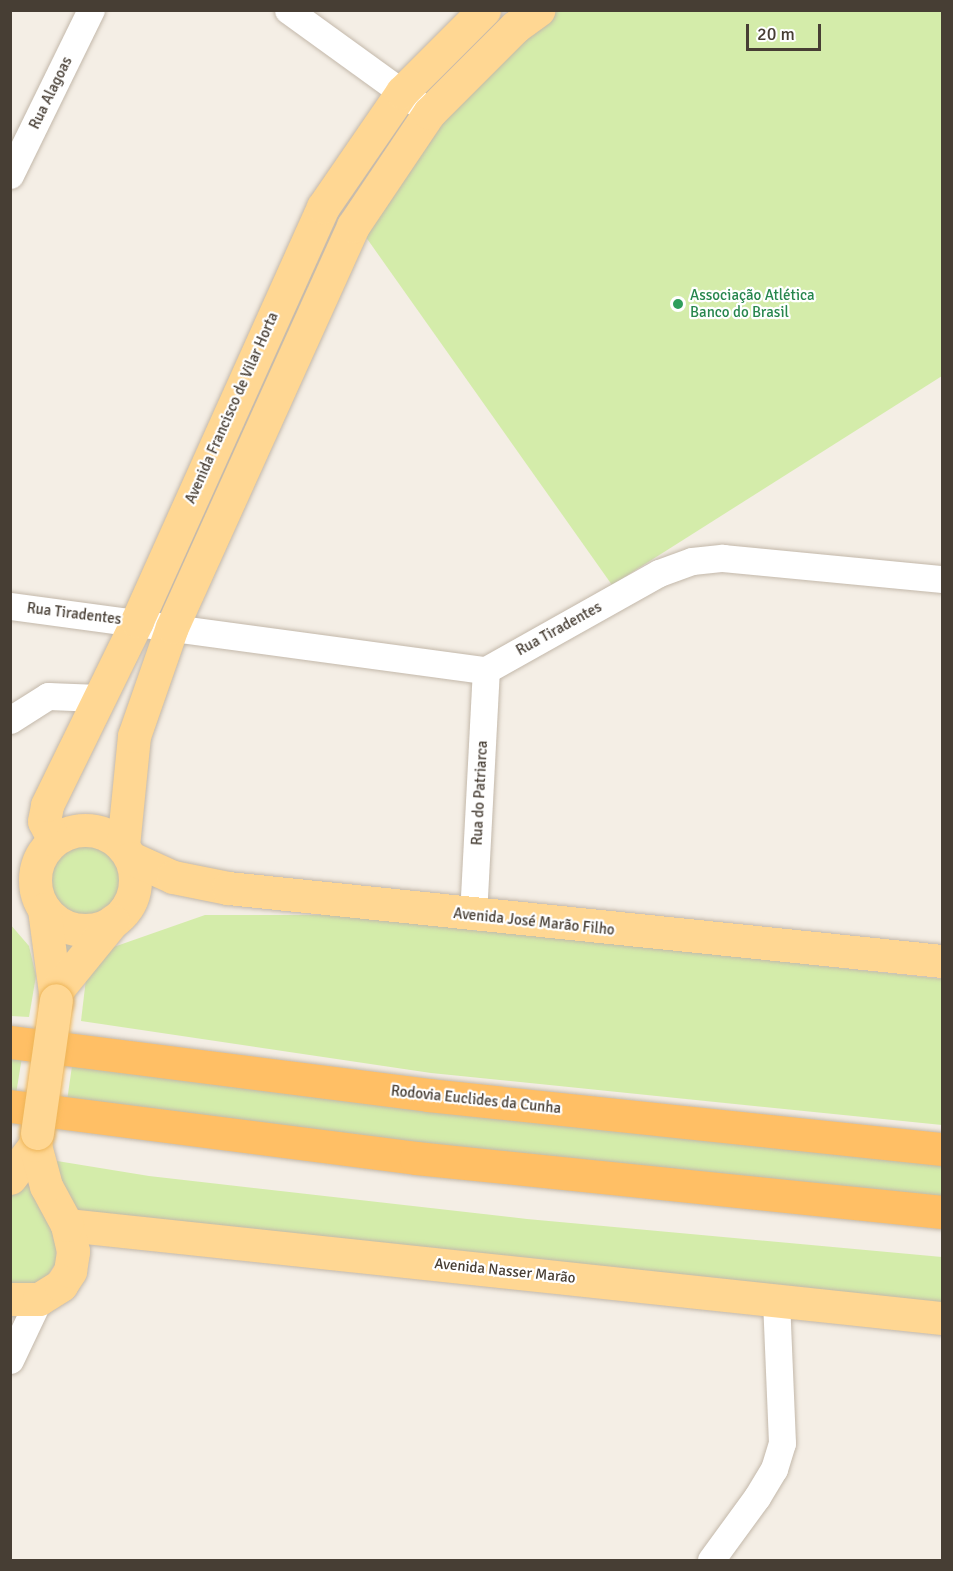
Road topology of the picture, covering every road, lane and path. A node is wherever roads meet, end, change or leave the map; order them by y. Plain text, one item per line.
1 (91, 10) edge
2 (288, 10) edge
3 (484, 10) edge
4 (538, 10) edge
5 (402, 92) junction
6 (429, 113) junction
7 (10, 175) edge
8 (261, 344) junction
9 (293, 359) junction
10 (188, 506) junction
11 (220, 522) junction
12 (942, 579) edge
13 (10, 606) edge
14 (137, 621) junction
15 (172, 627) junction
16 (486, 670) junction
17 (99, 698) junction
18 (10, 720) edge
19 (54, 840) junction
20 (127, 852) junction
21 (23, 877) edge
22 (44, 909) junction
23 (473, 916) junction
24 (113, 921) junction
25 (942, 961) edge
26 (57, 995) junction
27 (10, 1042) edge
28 (10, 1106) edge
29 (36, 1139) junction
30 (942, 1149) edge
31 (10, 1178) edge
32 (942, 1212) edge
33 (67, 1225) junction
34 (25, 1299) edge
35 (776, 1300) junction
36 (942, 1318) edge
37 (10, 1360) edge
38 (711, 1560) edge

1 - 7 street, Rua Alagoas
2 - 5 street
3 - 5 main road, Avenida Francisco de Vilar Horta
4 - 6 main road
5 - 6 street
5 - 8 main road, Avenida Francisco de Vilar Horta
6 - 9 main road
8 - 9 main road
8 - 10 main road, Avenida Francisco de Vilar Horta
9 - 11 main road
10 - 11 main road
10 - 14 main road, Avenida Francisco de Vilar Horta
11 - 15 main road
12 - 16 street, Rua Tiradentes
13 - 14 street, Rua Tiradentes
14 - 15 street, Rua Tiradentes
14 - 17 main road, Avenida Francisco de Vilar Horta
15 - 16 street
15 - 20 main road
16 - 23 street, Rua do Patriarca
17 - 18 street
17 - 19 main road, Avenida Francisco de Vilar Horta
19 - 20 main road
19 - 21 main road
20 - 23 main road, Avenida José Marão Filho
20 - 24 main road
21 - 22 main road
22 - 24 main road
22 - 26 main road
23 - 25 main road, Avenida José Marão Filho
24 - 26 main road
26 - 29 main road, bridge
27 - 30 highway, Rodovia Euclides da Cunha
28 - 32 highway
29 - 31 main road
29 - 33 main road
33 - 34 main road
33 - 35 main road, Avenida Nasser Marão
34 - 37 street
35 - 36 main road, Avenida Nasser Marão
35 - 38 street

